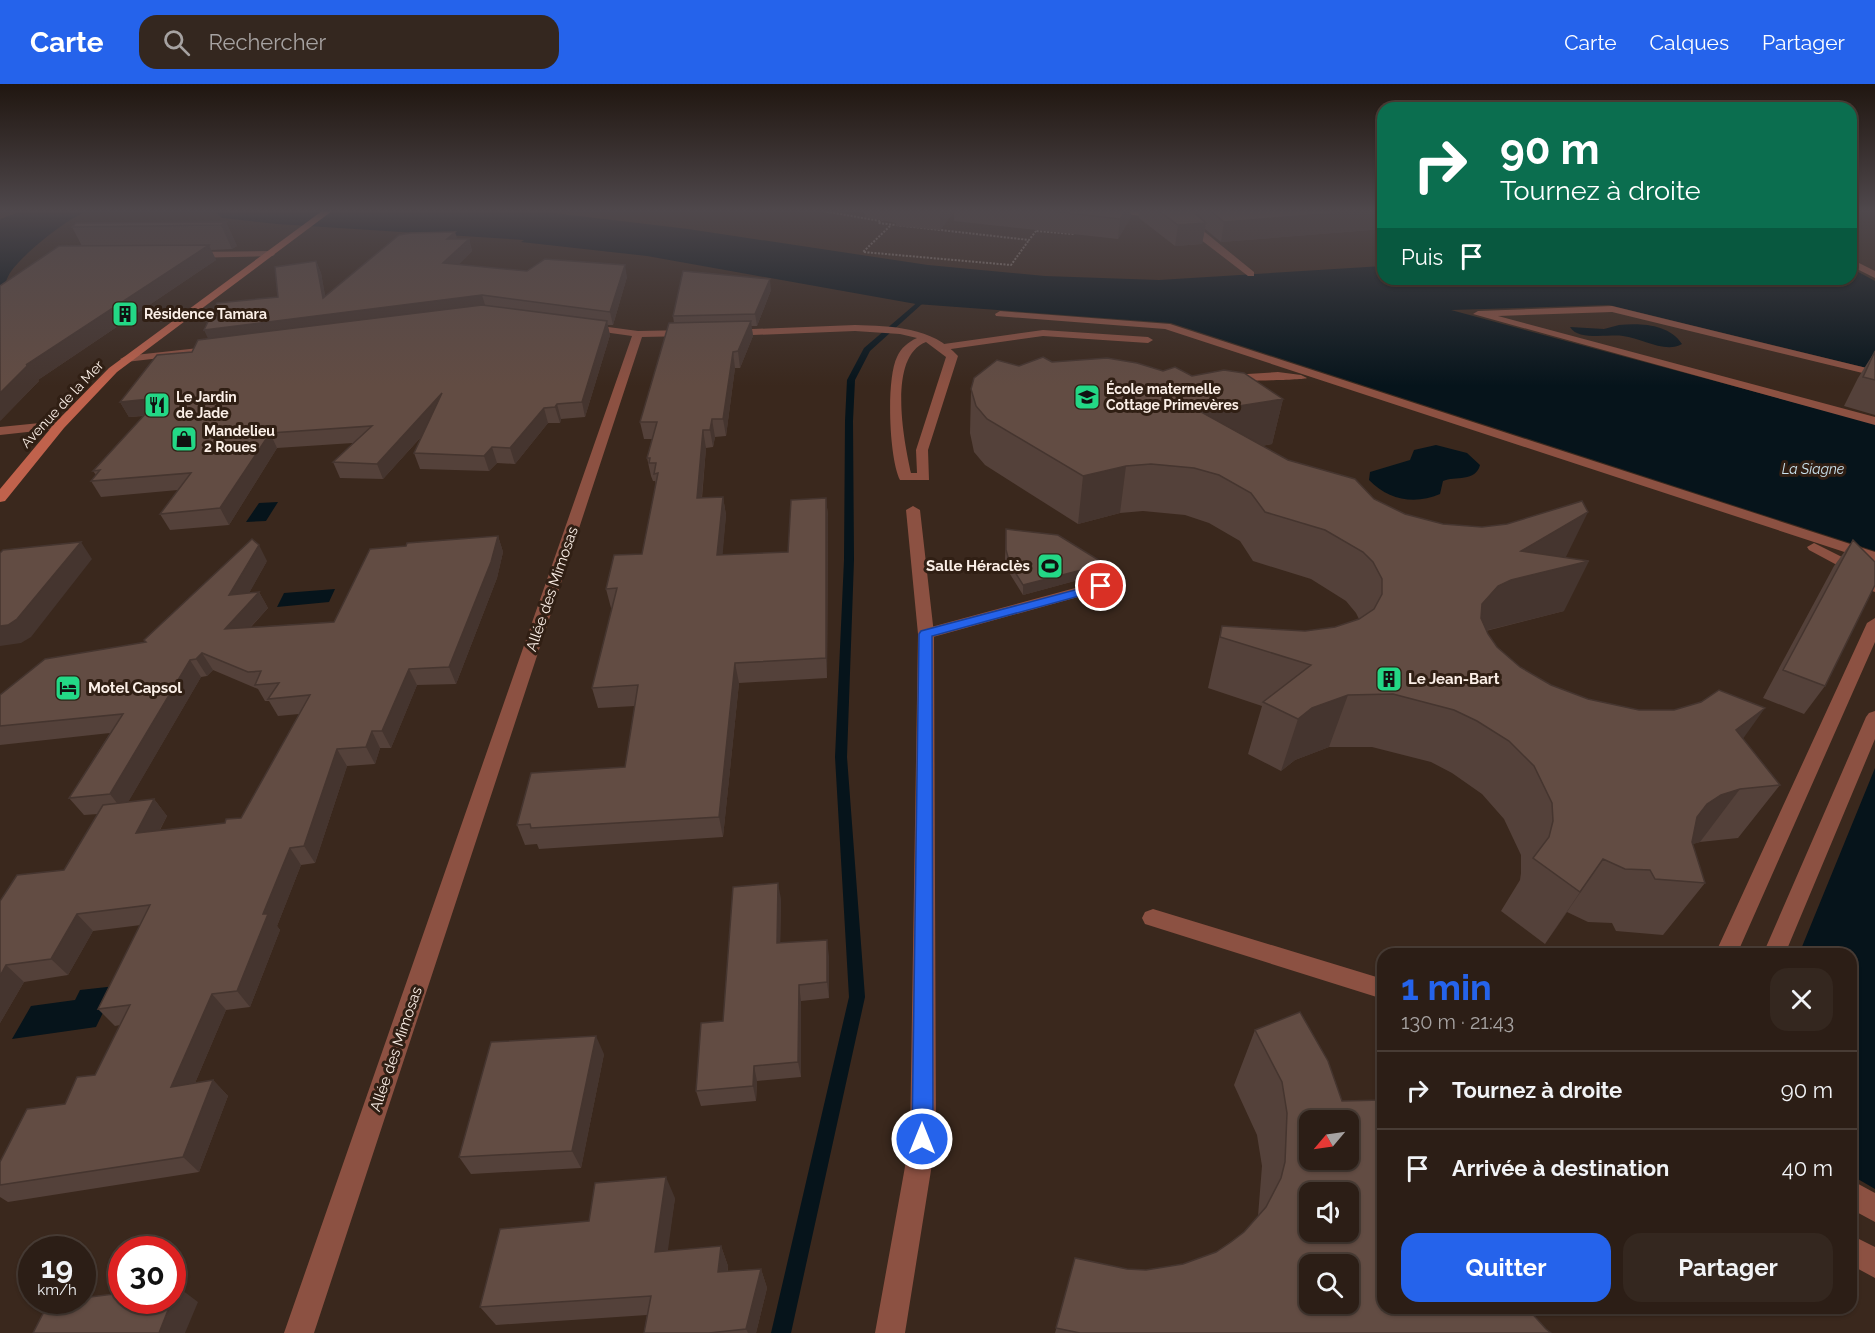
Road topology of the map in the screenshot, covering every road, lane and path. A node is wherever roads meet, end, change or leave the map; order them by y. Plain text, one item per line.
1 (249, 269) edge
2 (1245, 269) edge
3 (1251, 274) dead end
4 (1000, 314) dead end
5 (580, 326) edge
6 (638, 334) junction
7 (927, 338) junction
8 (1148, 340) dead end
9 (944, 346) junction
10 (231, 347) edge
11 (126, 359) junction
12 (1875, 373) edge
13 (1231, 378) edge
14 (1875, 421) edge
15 (60, 425) junction
16 (0, 431) edge
17 (0, 498) edge
18 (913, 510) dead end
19 (1875, 557) edge
20 (1101, 586) dead end
21 (1875, 587) edge
22 (1875, 623) edge
23 (926, 634) junction
24 (1875, 717) edge
25 (1153, 918) dead end
26 (1729, 948) edge
27 (1777, 948) edge
28 (1377, 986) edge
29 (1857, 1198) edge
30 (1875, 1208) edge
31 (1857, 1253) edge
32 (1875, 1264) edge
33 (299, 1333) edge
34 (890, 1333) edge

1 - 11 main road, Avenue de la Mer
2 - 3 street
4 - 19 street
5 - 6 street
6 - 7 street
6 - 33 street, Allée des Mimosas
7 - 9 street
7 - 9 street
8 - 9 street
10 - 11 street
11 - 15 main road, Avenue de la Mer
12 - 14 street
13 - 21 street
15 - 16 street
15 - 17 main road, Avenue de la Mer
18 - 23 street
20 - 23 street
22 - 26 street
23 - 34 street
24 - 27 street
25 - 28 street
29 - 30 street
31 - 32 street

